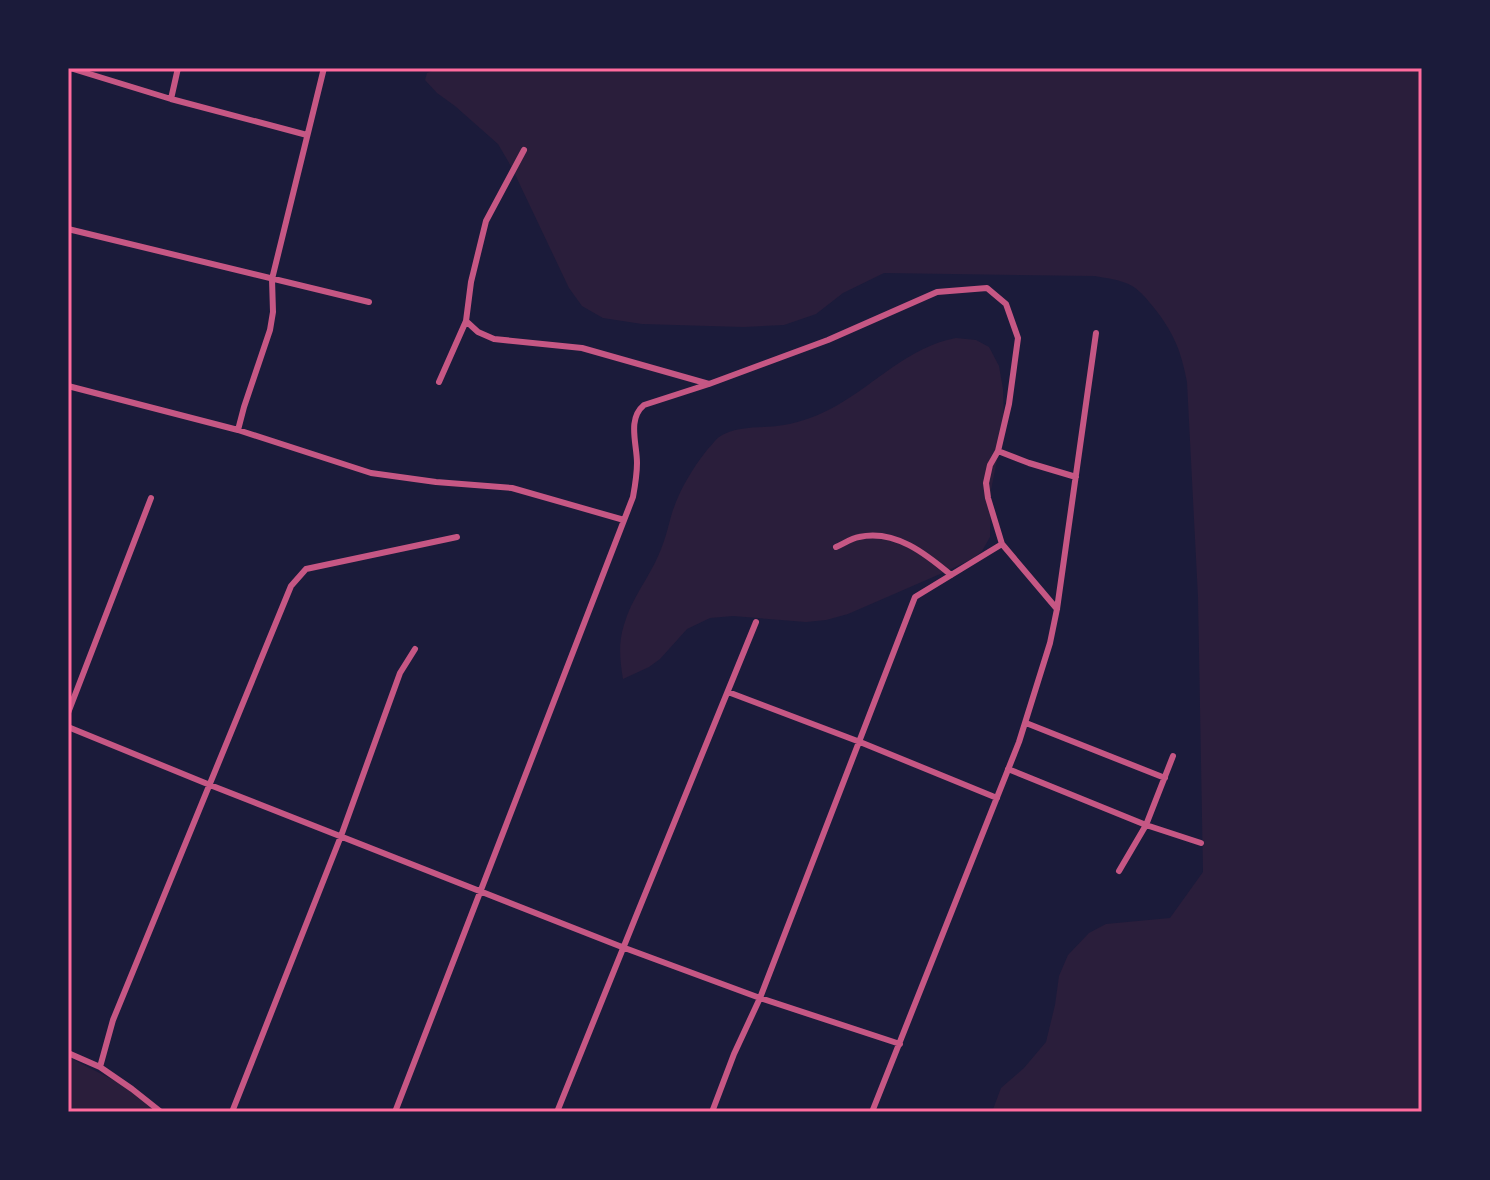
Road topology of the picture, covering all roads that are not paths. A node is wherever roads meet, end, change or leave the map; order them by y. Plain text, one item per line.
1 (70, 68) edge
2 (178, 68) edge
3 (324, 68) edge
4 (171, 99) junction
5 (307, 135) junction
6 (524, 150) dead end
7 (68, 229) edge
8 (272, 279) junction
9 (369, 302) dead end
10 (466, 321) junction
11 (1096, 333) dead end
12 (439, 382) dead end
13 (709, 384) junction
14 (68, 386) edge
15 (238, 430) junction
16 (998, 451) junction
17 (1076, 477) junction
18 (151, 498) dead end
19 (624, 520) junction
20 (457, 537) dead end
21 (1002, 544) junction
22 (836, 547) dead end
23 (951, 575) junction
24 (1057, 609) junction
25 (756, 622) dead end
26 (415, 649) dead end
27 (728, 692) junction
28 (68, 713) edge
29 (1026, 723) junction
30 (68, 727) edge
31 (860, 742) junction
32 (1173, 756) dead end
33 (1008, 769) junction
34 (1165, 778) junction
35 (210, 785) junction
36 (997, 798) junction
37 (1146, 825) junction
38 (341, 836) junction
39 (1201, 843) dead end
40 (1119, 871) dead end
41 (480, 890) junction
42 (622, 947) junction
43 (760, 998) junction
44 (900, 1044) junction
45 (68, 1053) edge
46 (100, 1067) junction
47 (161, 1112) edge
48 (232, 1112) edge
49 (395, 1112) edge
50 (557, 1112) edge
51 (712, 1112) edge
52 (872, 1112) edge

1 - 4 street
2 - 4 street
3 - 5 street
4 - 5 street
5 - 8 street
6 - 10 street
7 - 8 street
8 - 9 street
8 - 15 street
10 - 12 street
10 - 13 street
11 - 17 street
13 - 16 street
13 - 19 street
14 - 15 street
15 - 19 street
16 - 17 street
16 - 21 street
17 - 24 street
18 - 28 street
19 - 41 street
20 - 35 street
21 - 23 street
21 - 24 street
22 - 23 street
23 - 31 street
24 - 29 street
25 - 27 street
26 - 38 street
27 - 31 street
27 - 42 street
29 - 33 street
29 - 34 street
30 - 35 street
31 - 36 street
31 - 43 street
32 - 34 street
33 - 36 street
33 - 37 street
34 - 37 street
35 - 38 street
35 - 46 street
36 - 44 street
37 - 39 street
37 - 40 street
38 - 41 street
38 - 48 street
41 - 42 street
41 - 49 street
42 - 43 street
42 - 50 street
43 - 44 street
43 - 51 street
44 - 52 street
45 - 46 street
46 - 47 street

